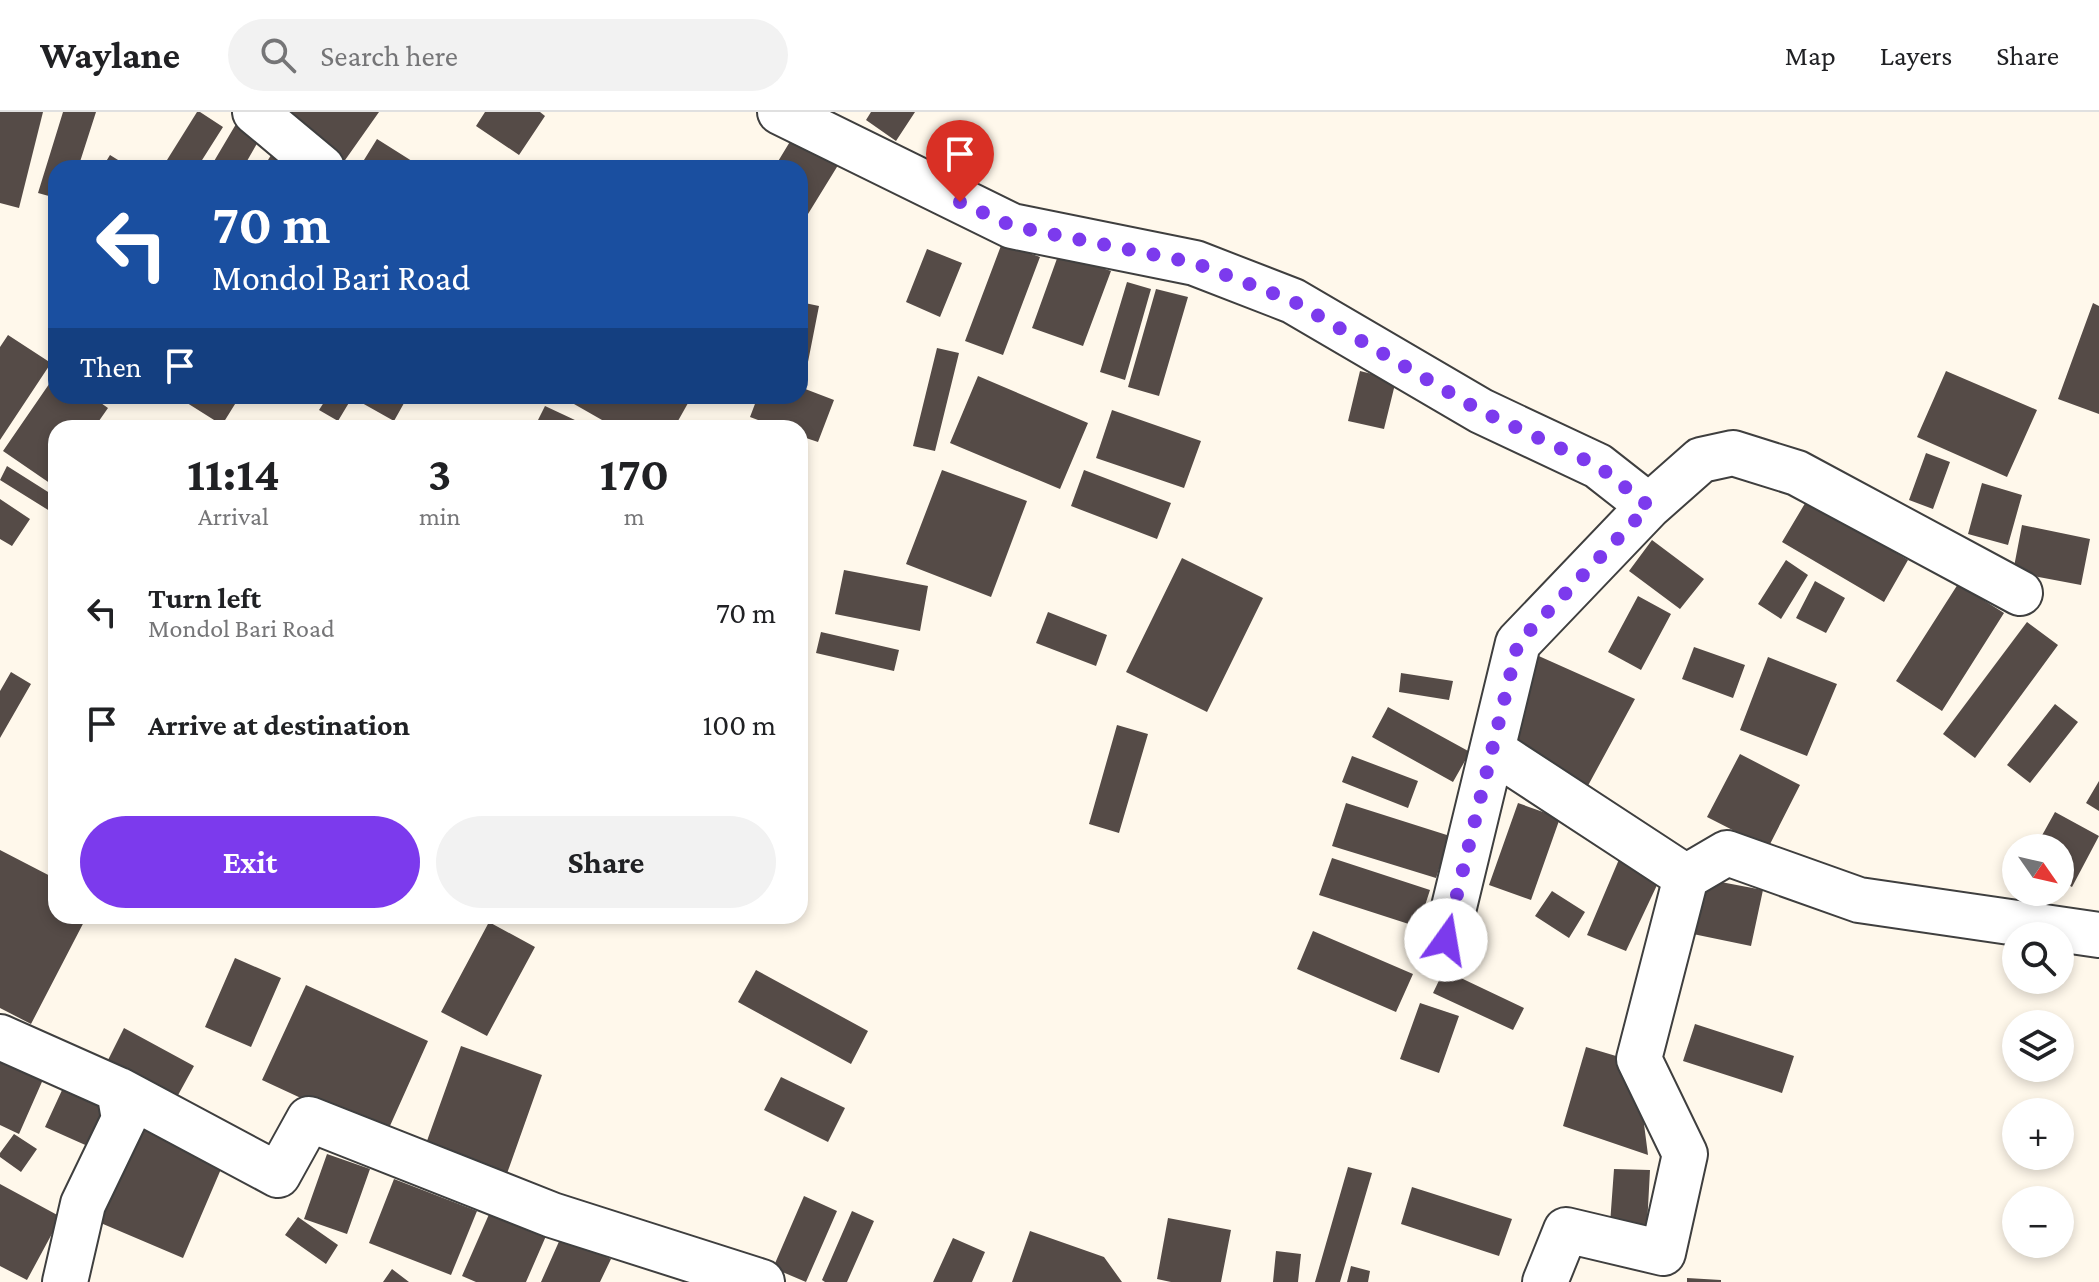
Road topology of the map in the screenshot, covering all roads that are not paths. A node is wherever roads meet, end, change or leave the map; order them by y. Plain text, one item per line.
1 (255, 112) edge
2 (780, 112) edge
3 (312, 160) edge
4 (1649, 506) junction
5 (2020, 593) dead end
6 (1492, 750) junction
7 (1686, 877) junction
8 (2099, 935) edge
9 (1446, 940) dead end
10 (0, 1037) edge
11 (119, 1090) junction
12 (65, 1282) edge
13 (762, 1282) edge
14 (1545, 1282) edge

1 - 3 street
2 - 4 street
4 - 5 street
4 - 6 street
6 - 7 street
6 - 9 street
7 - 8 street
7 - 14 street
10 - 11 street
11 - 12 street
11 - 13 street

